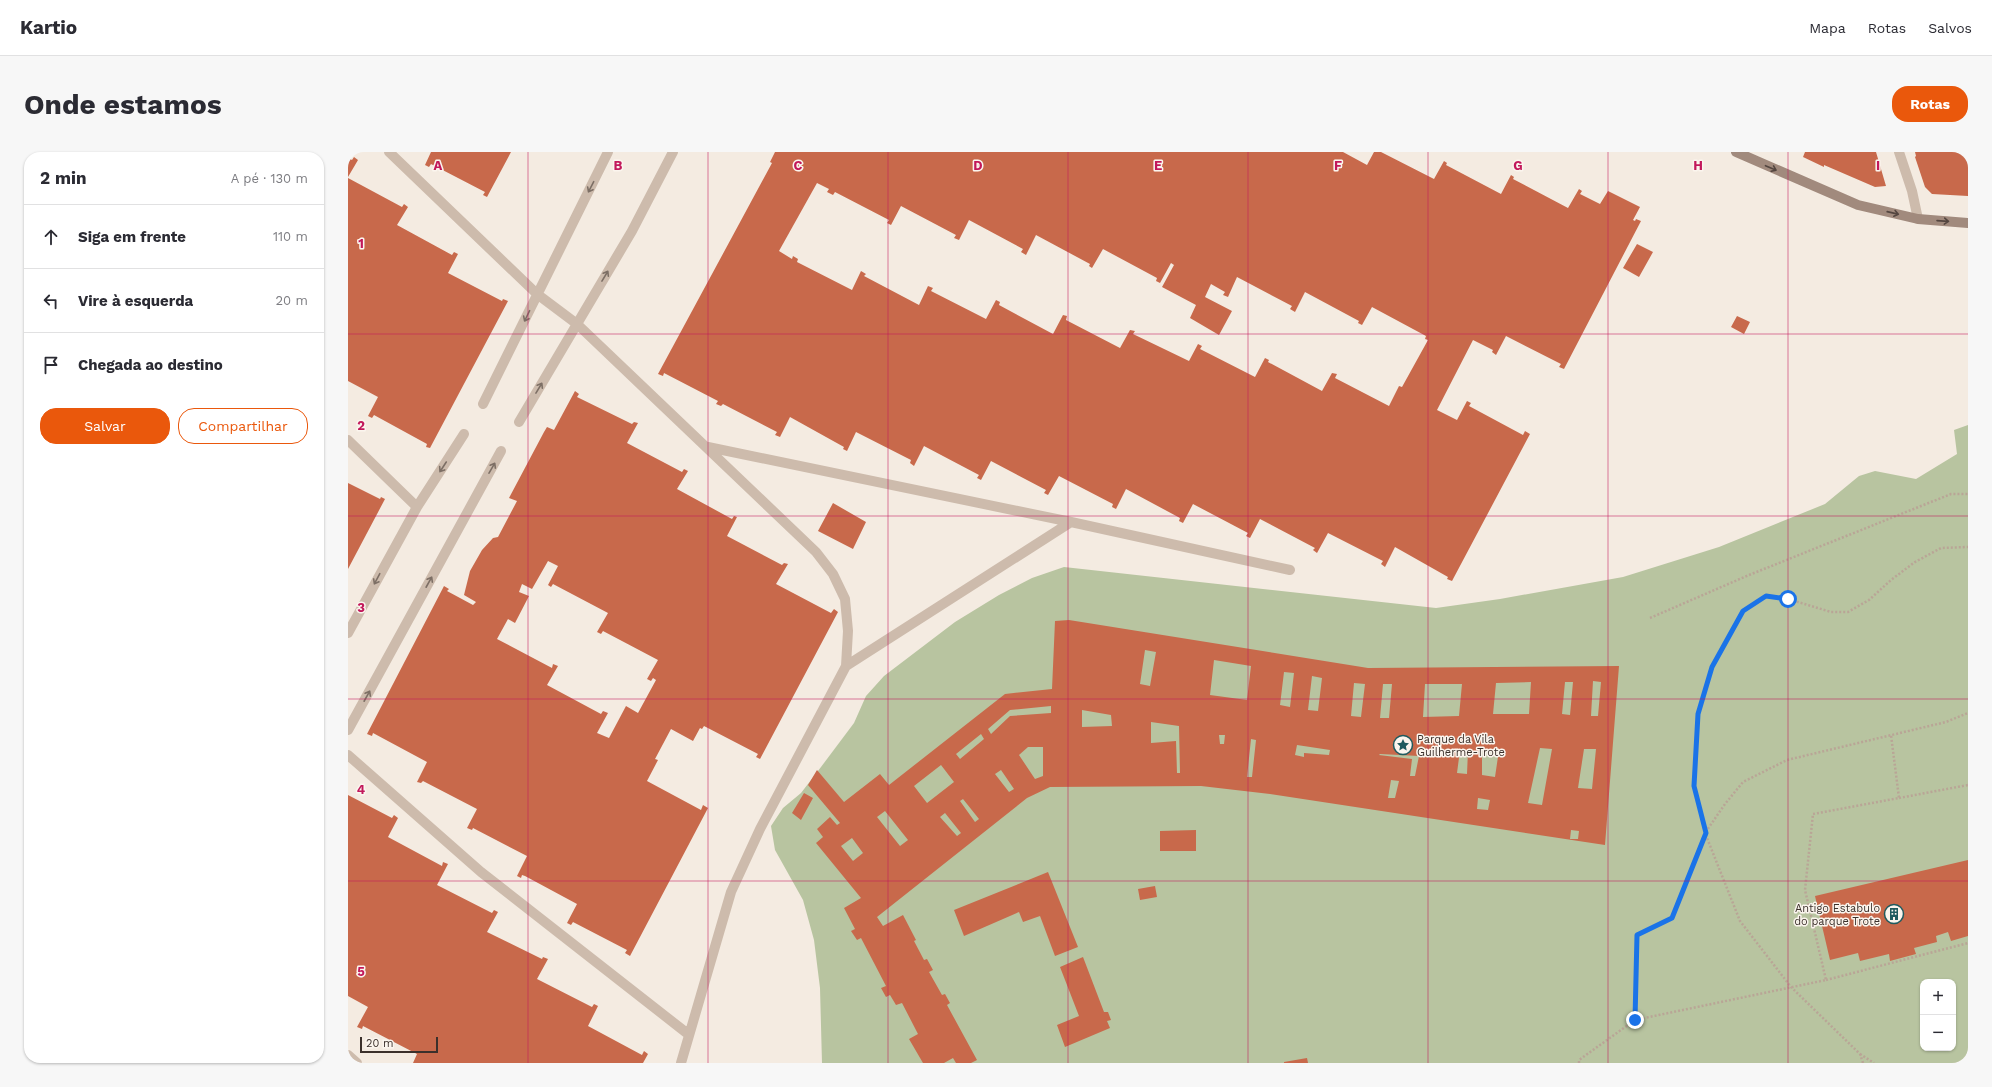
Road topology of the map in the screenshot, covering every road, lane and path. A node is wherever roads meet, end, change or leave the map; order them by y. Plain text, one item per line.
1 (389, 152) edge
2 (608, 152) edge
3 (673, 152) edge
4 (1736, 152) edge
5 (1899, 152) edge
6 (1918, 219) junction
7 (1968, 223) edge
8 (537, 294) junction
9 (577, 324) junction
10 (483, 404) dead end
11 (519, 422) dead end
12 (464, 434) dead end
13 (348, 440) edge
14 (708, 447) junction
15 (501, 451) dead end
16 (1968, 494) edge
17 (417, 507) junction
18 (1071, 522) junction
19 (1968, 547) edge
20 (1290, 570) dead end
21 (1650, 618) dead end
22 (348, 633) edge
23 (846, 666) junction
24 (1968, 713) edge
25 (348, 730) edge
26 (1891, 734) junction
27 (348, 754) edge
28 (1968, 785) edge
29 (1899, 798) junction
30 (1706, 833) junction
31 (1968, 943) edge
32 (1826, 980) junction
33 (1792, 987) junction
34 (1635, 1020) junction
35 (688, 1034) junction
36 (1860, 1054) junction
37 (348, 1055) edge
38 (357, 1063) edge
39 (681, 1063) edge
40 (1579, 1063) edge
41 (1863, 1063) edge
42 (1874, 1063) edge

1 - 8 street
2 -> 8 street
9 -> 3 street
4 -> 6 main road
5 - 6 street
6 -> 7 main road
8 - 9 street
8 -> 10 street
11 -> 9 street
9 - 14 street
12 -> 17 street
13 - 17 street
14 - 18 street
14 - 23 street
25 -> 15 street
16 - 21 path
17 -> 22 street
18 - 20 street
18 - 23 street
19 - 30 path
23 - 35 street
24 - 26 path
26 - 29 path
26 - 30 path
27 - 35 street
28 - 29 path
29 - 32 path
30 - 33 path
30 - 34 path
31 - 32 path
32 - 33 path
33 - 34 path
33 - 36 path
34 - 40 path
35 - 39 street
36 - 41 path
36 - 42 path
37 - 38 street

